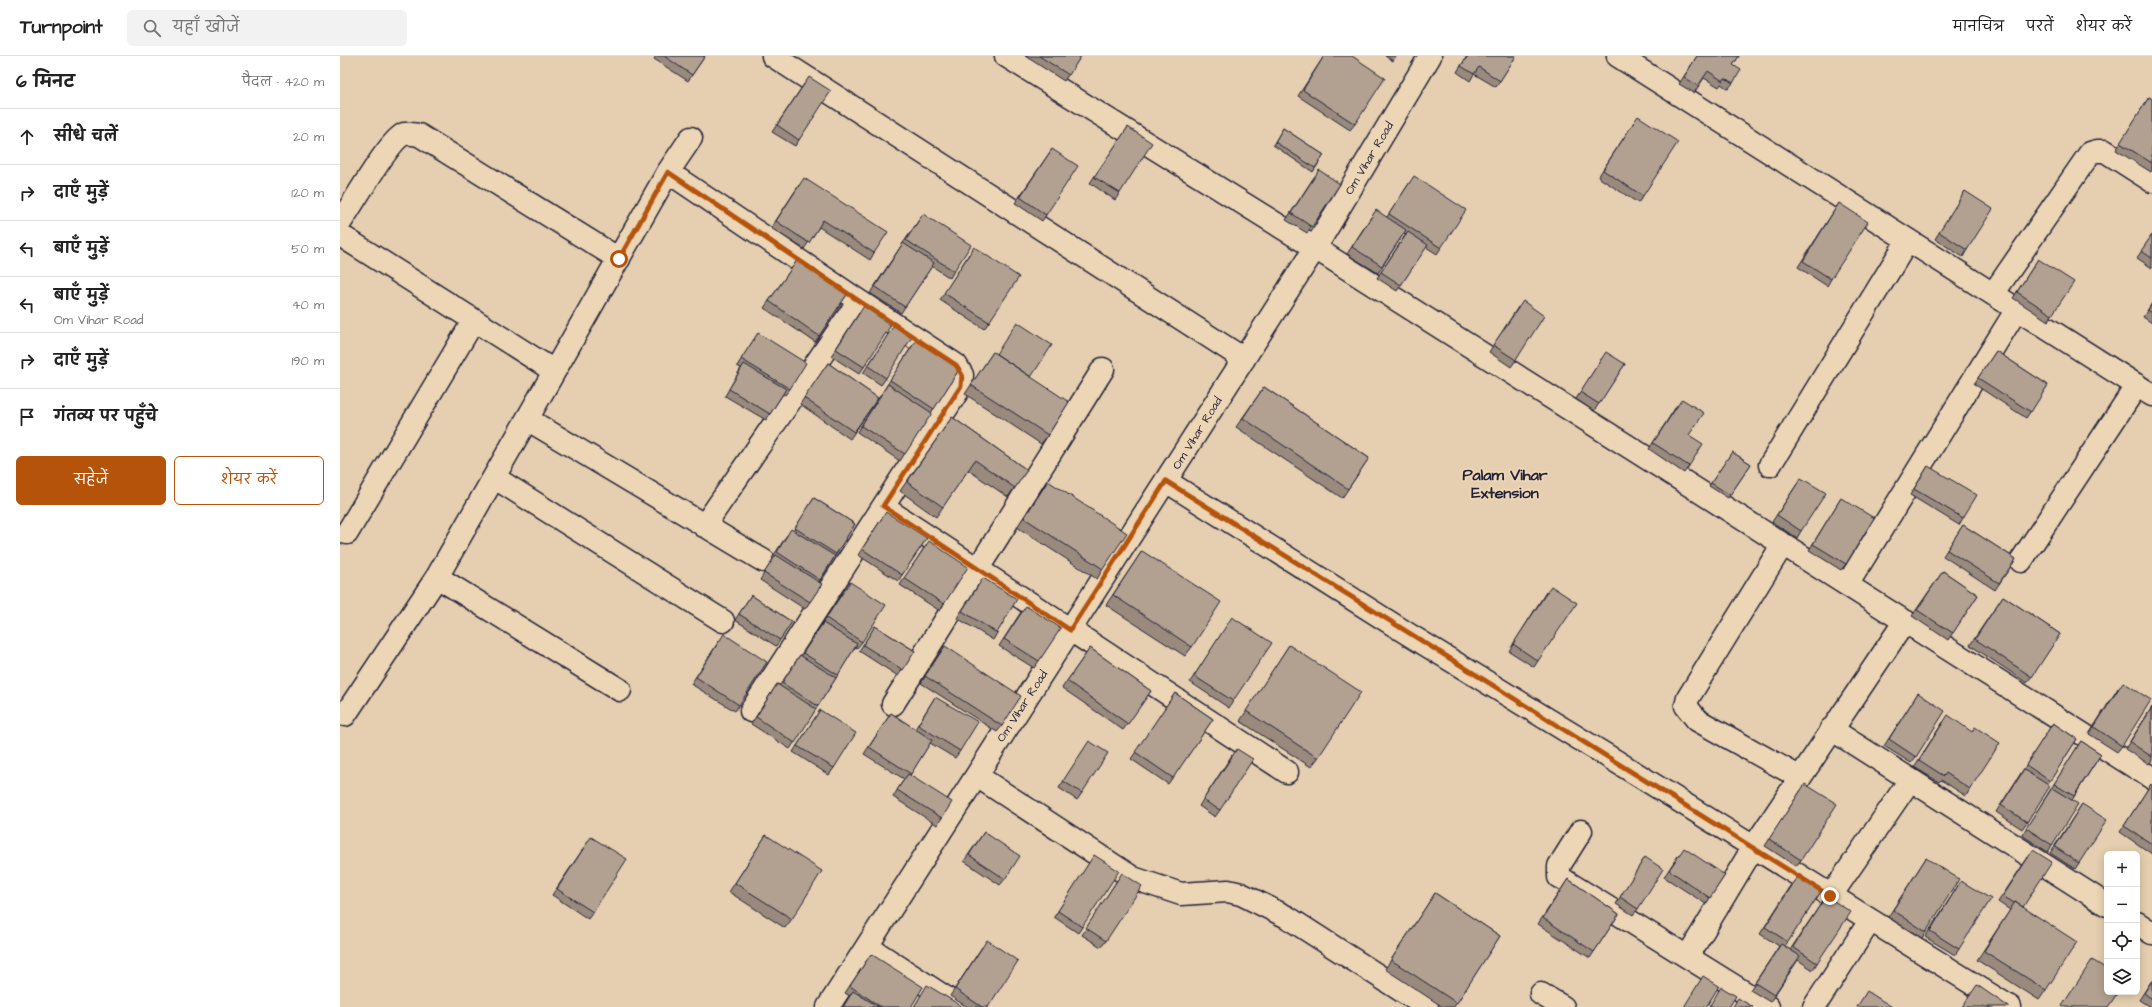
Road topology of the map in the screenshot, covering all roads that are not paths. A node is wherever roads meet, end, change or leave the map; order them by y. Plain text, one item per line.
1 (773, 56) edge
2 (1006, 56) edge
3 (1430, 56) edge
4 (1618, 56) edge
5 (691, 138) dead end
6 (668, 172) junction
7 (2152, 181) edge
8 (340, 223) edge
9 (340, 236) edge
10 (1908, 240) junction
11 (1315, 248) junction
12 (619, 259) junction
13 (1993, 294) junction
14 (859, 301) junction
15 (2017, 309) junction
16 (474, 320) junction
17 (1244, 359) junction
18 (1103, 369) dead end
19 (554, 371) junction
20 (2144, 390) edge
21 (527, 419) junction
22 (1770, 465) dead end
23 (495, 478) junction
24 (1166, 481) junction
25 (883, 506) junction
26 (704, 526) junction
27 (347, 533) dead end
28 (1783, 544) junction
29 (764, 561) dead end
30 (2021, 562) dead end
31 (978, 568) junction
32 (437, 577) junction
33 (1847, 585) junction
34 (723, 621) dead end
35 (1904, 621) junction
36 (1070, 630) junction
37 (620, 690) dead end
38 (893, 704) dead end
39 (751, 710) dead end
40 (345, 716) dead end
41 (1831, 729) junction
42 (1287, 772) dead end
43 (977, 776) junction
44 (1799, 778) junction
45 (2152, 778) edge
46 (1910, 780) junction
47 (1581, 831) dead end
48 (1753, 848) junction
49 (1830, 896) junction
50 (2104, 902) edge
51 (1870, 921) junction
52 (2140, 925) edge
53 (2152, 933) edge
54 (868, 947) junction
55 (1688, 956) junction
56 (1541, 994) dead end
57 (828, 1007) edge
58 (960, 1007) edge
59 (1427, 1007) edge
60 (1562, 1007) edge
61 (1768, 1007) edge
62 (1814, 1007) edge
63 (2010, 1007) edge

1 - 17 street
2 - 11 street
3 - 11 street, Om Vihar Road
4 - 10 street
5 - 6 street
6 - 12 street
6 - 14 street
7 - 13 street
8 - 12 street
9 - 16 street
10 - 13 street
10 - 22 street
11 - 17 street, Om Vihar Road
11 - 28 street
12 - 19 street
13 - 15 street
14 - 25 street
14 - 26 street
15 - 20 street
15 - 33 street
16 - 19 street
16 - 27 street
17 - 24 street, Om Vihar Road
18 - 31 street
19 - 21 street
20 - 30 street
21 - 23 street
21 - 26 street
23 - 32 street
23 - 34 street
24 - 36 street, Om Vihar Road
24 - 48 street
25 - 31 street
25 - 39 street
26 - 29 street
28 - 33 street
28 - 44 street
31 - 36 street
31 - 38 street
32 - 37 street
32 - 40 street
33 - 35 street
35 - 41 street
35 - 45 street
36 - 42 street
36 - 43 street, Om Vihar Road
41 - 44 street
41 - 46 street
43 - 54 street, Om Vihar Road
43 - 59 street
44 - 48 street
46 - 49 street
46 - 50 street
47 - 55 street
48 - 49 street
48 - 55 street
49 - 51 street
51 - 62 street
51 - 63 street
52 - 53 street
54 - 57 street, Om Vihar Road
54 - 58 street
55 - 61 street
56 - 60 street

